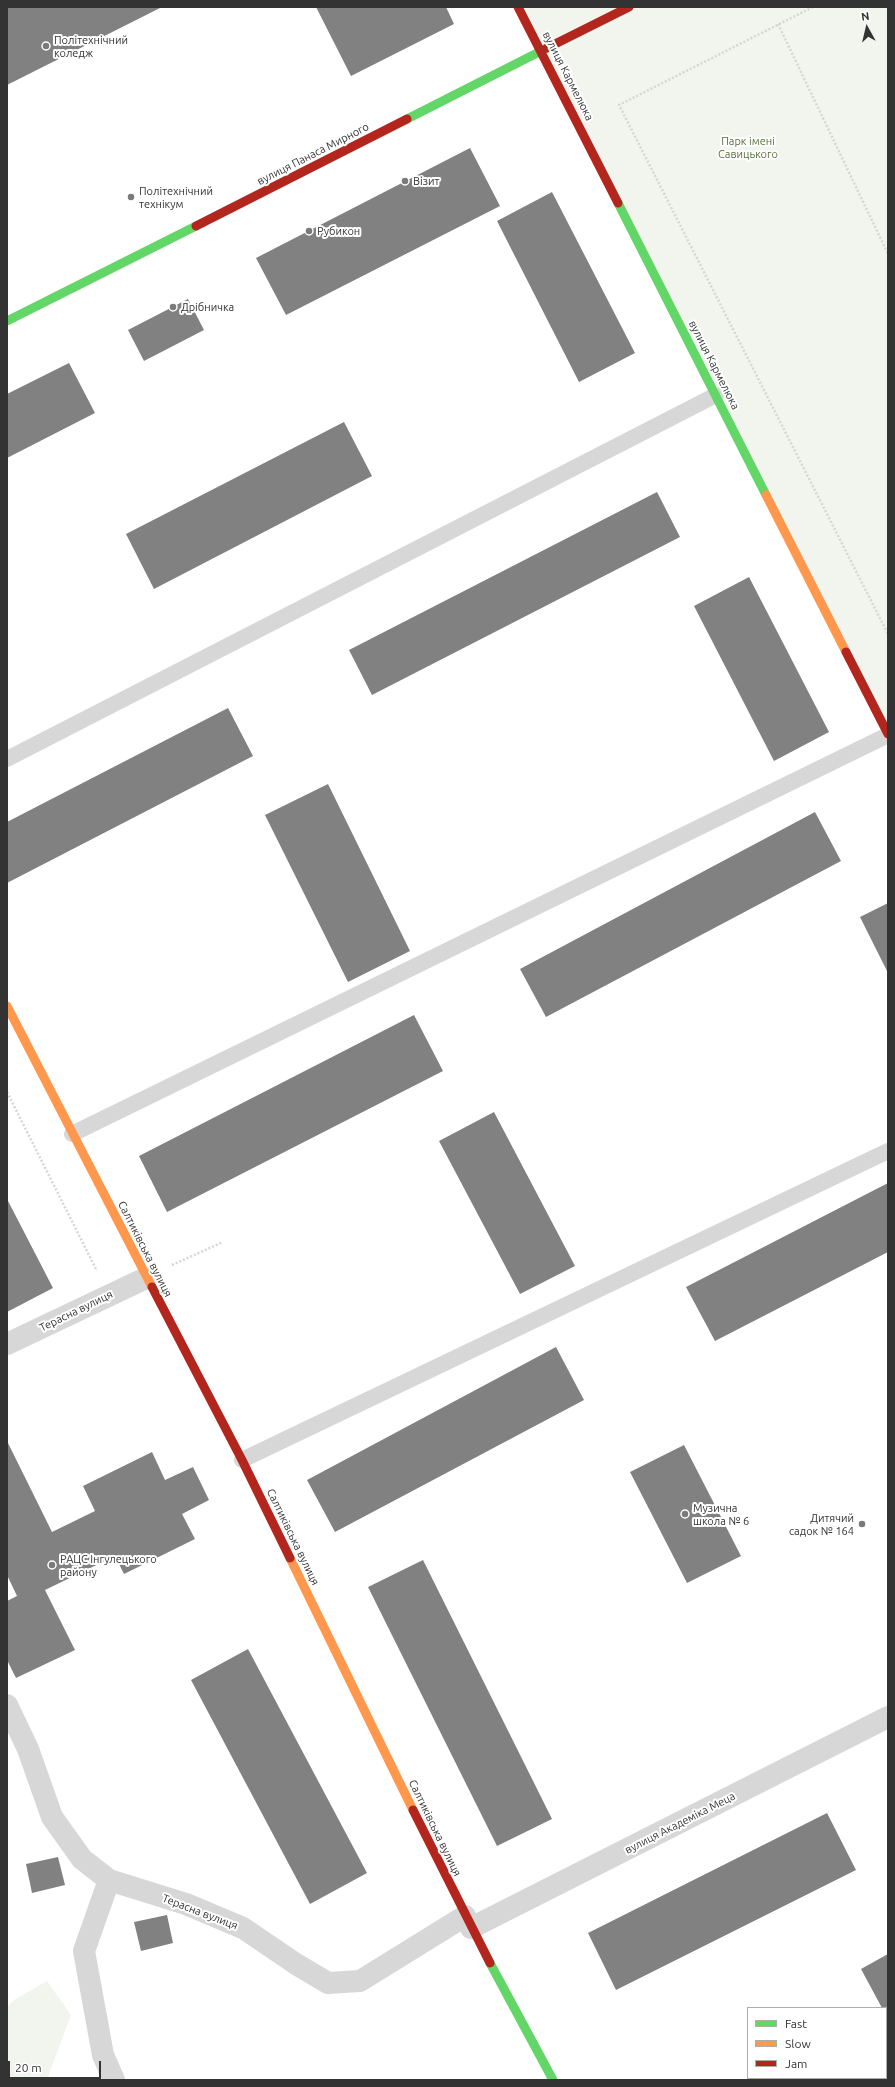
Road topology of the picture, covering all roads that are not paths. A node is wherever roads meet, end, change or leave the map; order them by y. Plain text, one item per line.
1 (518, 7) edge
2 (629, 7) edge
3 (542, 52) junction
4 (7, 321) edge
5 (716, 395) junction
6 (888, 735) edge
7 (7, 759) edge
8 (7, 1006) edge
9 (72, 1134) junction
10 (888, 1151) edge
11 (146, 1278) junction
12 (7, 1344) edge
13 (242, 1460) junction
14 (7, 1705) edge
15 (888, 1717) edge
16 (109, 1880) junction
17 (468, 1922) junction
18 (114, 2080) edge
19 (553, 2080) edge

1 - 3 street, вулиця Кармелюка
2 - 3 street, вулиця Панаса Мирного
3 - 4 street, вулиця Панаса Мирного
3 - 5 street, вулиця Кармелюка
5 - 6 street, вулиця Кармелюка
5 - 7 lane
6 - 9 lane
8 - 9 street, Салтиківська вулиця
9 - 11 street, Салтиківська вулиця
10 - 13 lane
11 - 12 street, Терасна вулиця
11 - 13 street, Салтиківська вулиця
13 - 17 street, Салтиківська вулиця
14 - 16 street, Терасна вулиця
15 - 17 street, вулиця Академіка Меца
16 - 17 street, Терасна вулиця
16 - 18 street
17 - 19 street, Салтиківська вулиця

